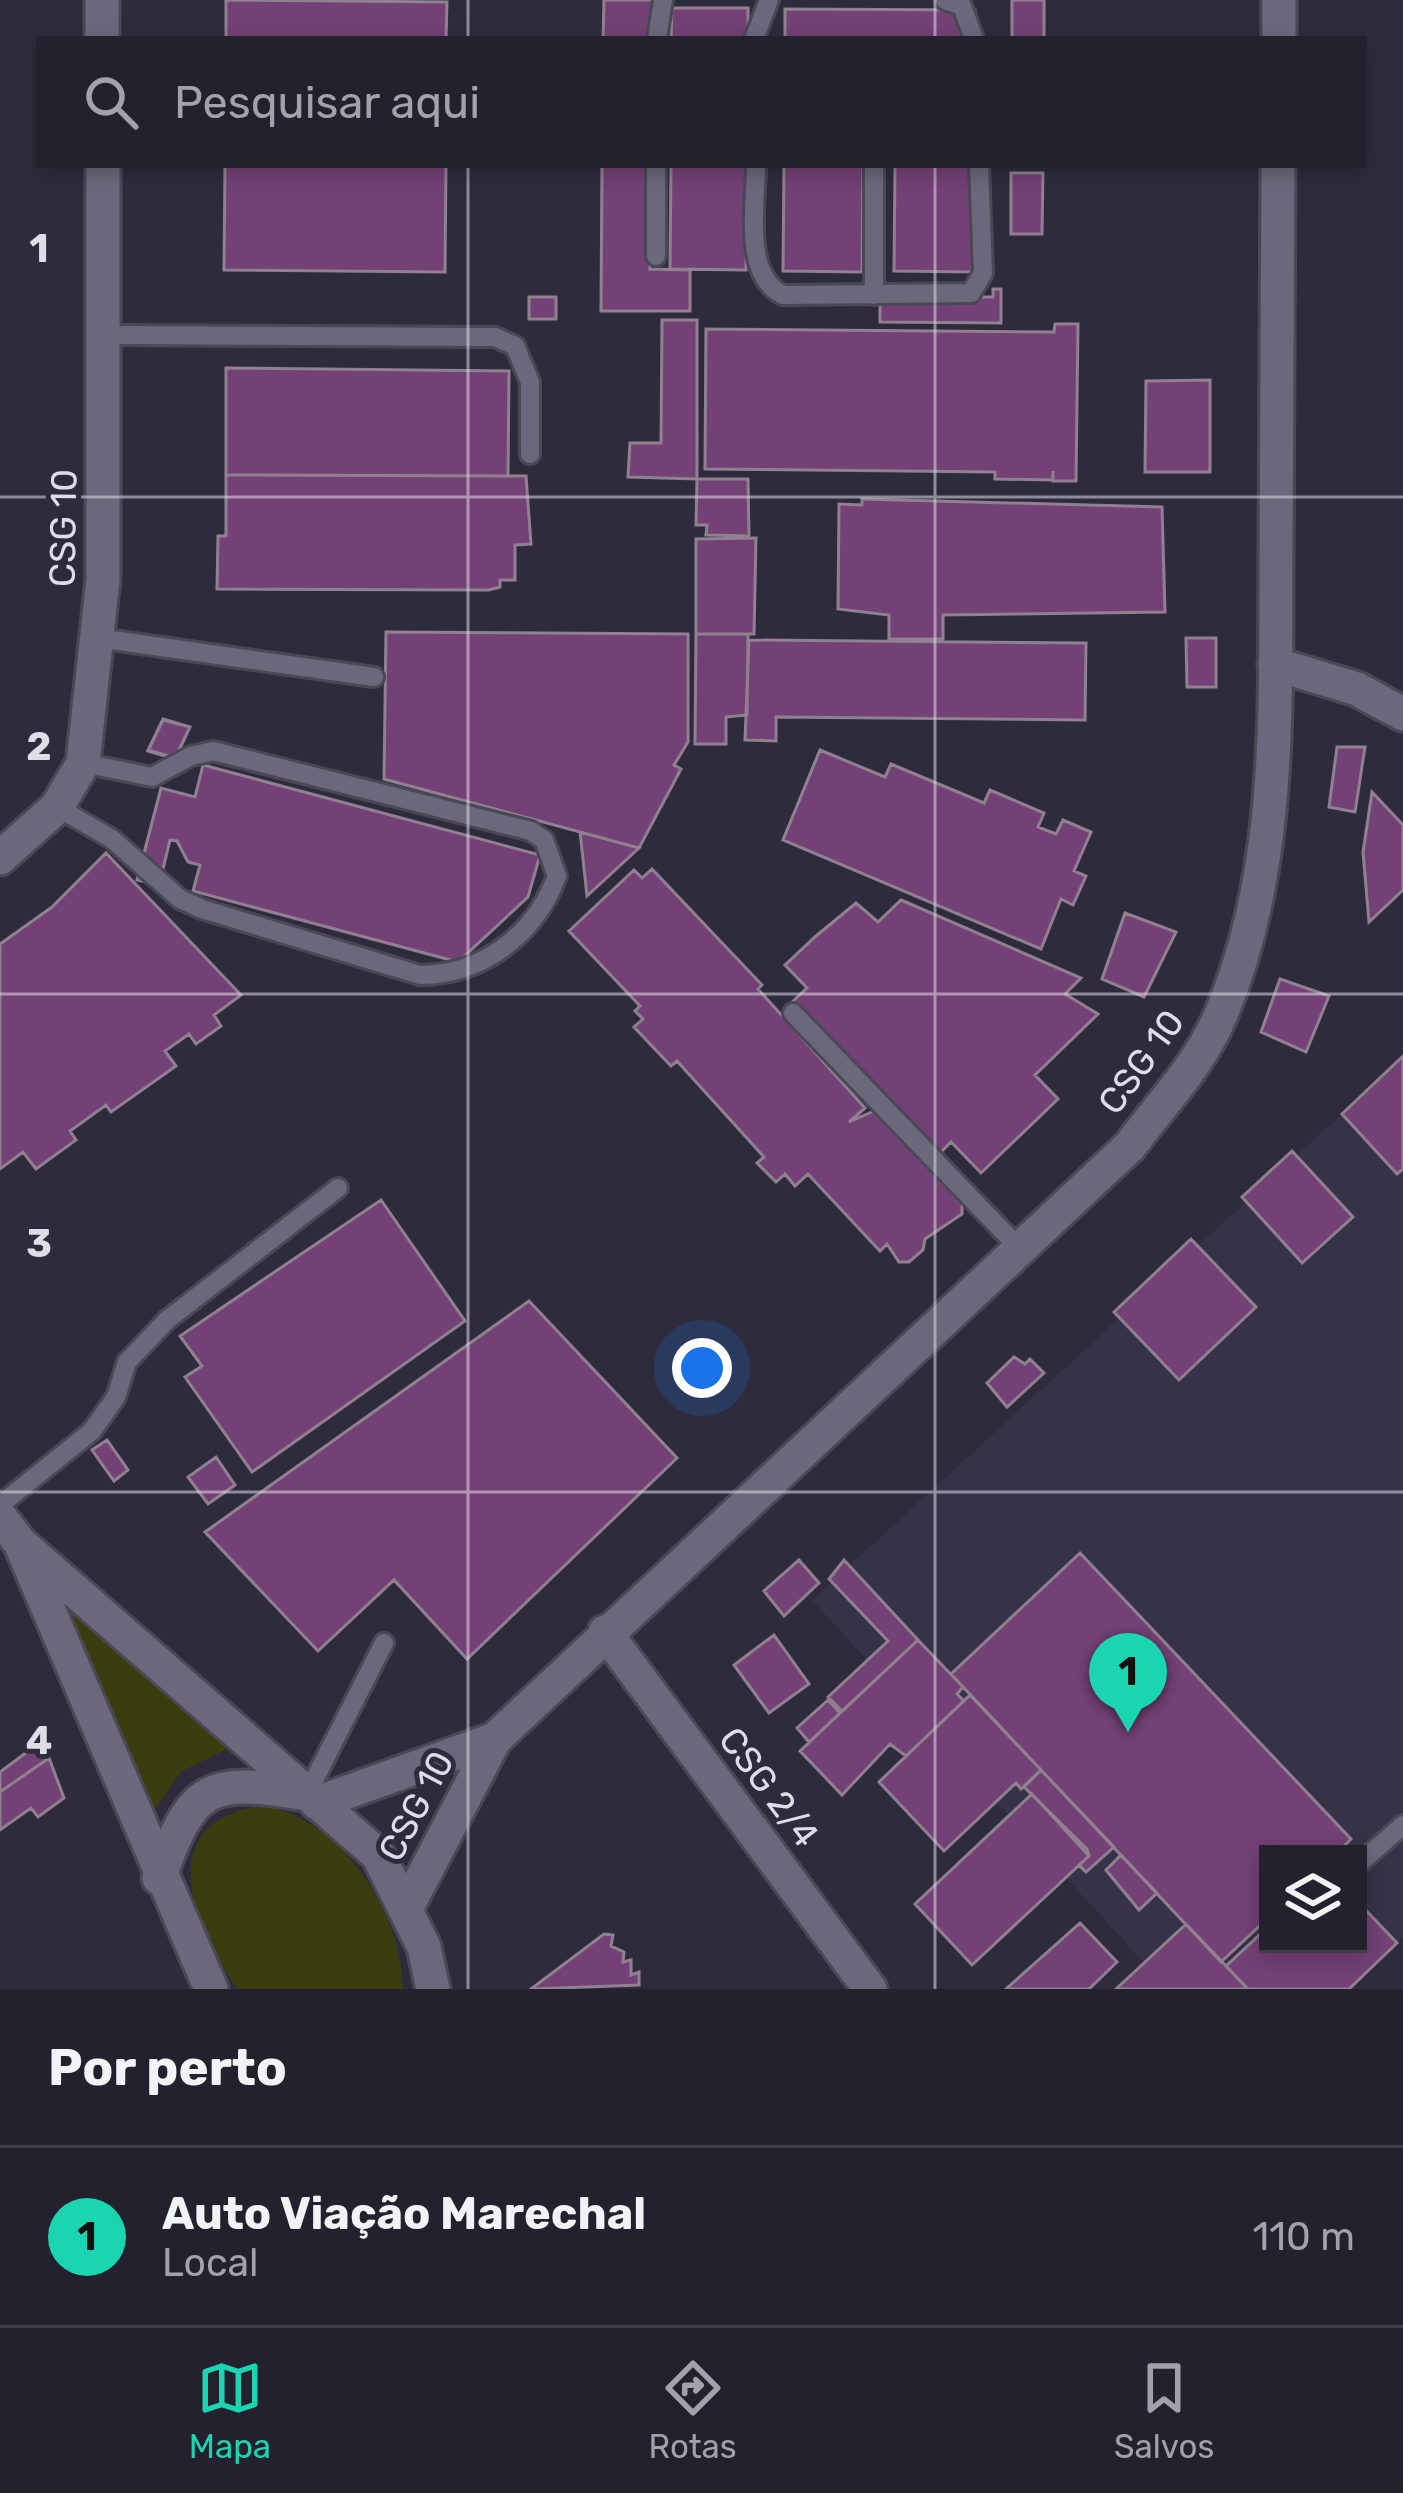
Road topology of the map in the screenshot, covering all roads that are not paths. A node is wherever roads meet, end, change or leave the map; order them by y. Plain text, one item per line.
1 (102, 0) edge
2 (663, 0) edge
3 (945, 0) edge
4 (1279, 0) edge
5 (758, 3) edge
6 (103, 36) edge
7 (657, 36) edge
8 (754, 36) edge
9 (973, 36) edge
10 (1279, 36) edge
11 (103, 168) edge
12 (656, 168) edge
13 (756, 168) edge
14 (874, 168) edge
15 (979, 168) edge
16 (1278, 168) edge
17 (656, 256) dead end
18 (874, 295) junction
19 (103, 334) junction
20 (530, 454) dead end
21 (98, 638) junction
22 (1275, 664) junction
23 (374, 677) dead end
24 (1403, 714) edge
25 (83, 763) junction
26 (57, 807) junction
27 (0, 858) edge
28 (793, 1013) dead end
29 (338, 1188) dead end
30 (1021, 1250) junction
31 (0, 1505) edge
32 (10, 1530) edge
33 (605, 1632) junction
34 (383, 1642) dead end
35 (496, 1738) junction
36 (312, 1798) junction
37 (1403, 1825) edge
38 (1367, 1856) edge
39 (159, 1878) junction
40 (406, 1909) junction
41 (201, 1982) edge
42 (434, 1989) edge
43 (870, 1989) edge

1 - 6 street
2 - 7 lane
3 - 9 lane
4 - 10 street
5 - 8 lane
11 - 19 street, CSG 10
12 - 17 lane
13 - 18 lane
14 - 18 lane
15 - 18 lane
16 - 22 street, CSG 10
19 - 20 lane
19 - 21 street, CSG 10
21 - 23 lane
21 - 25 street, CSG 10
22 - 24 street
22 - 30 street, CSG 10
25 - 26 street, CSG 10
25 - 26 lane
26 - 27 street, CSG 10
28 - 30 lane
29 - 31 lane
30 - 33 street, CSG 10
32 - 36 street
32 - 39 street
33 - 35 street, CSG 10
33 - 43 street, CSG 2/4
34 - 36 lane
35 - 36 street, CSG 10
35 - 40 street, CSG 10
36 - 39 street
36 - 40 street
37 - 38 lane
39 - 41 street
40 - 42 street

